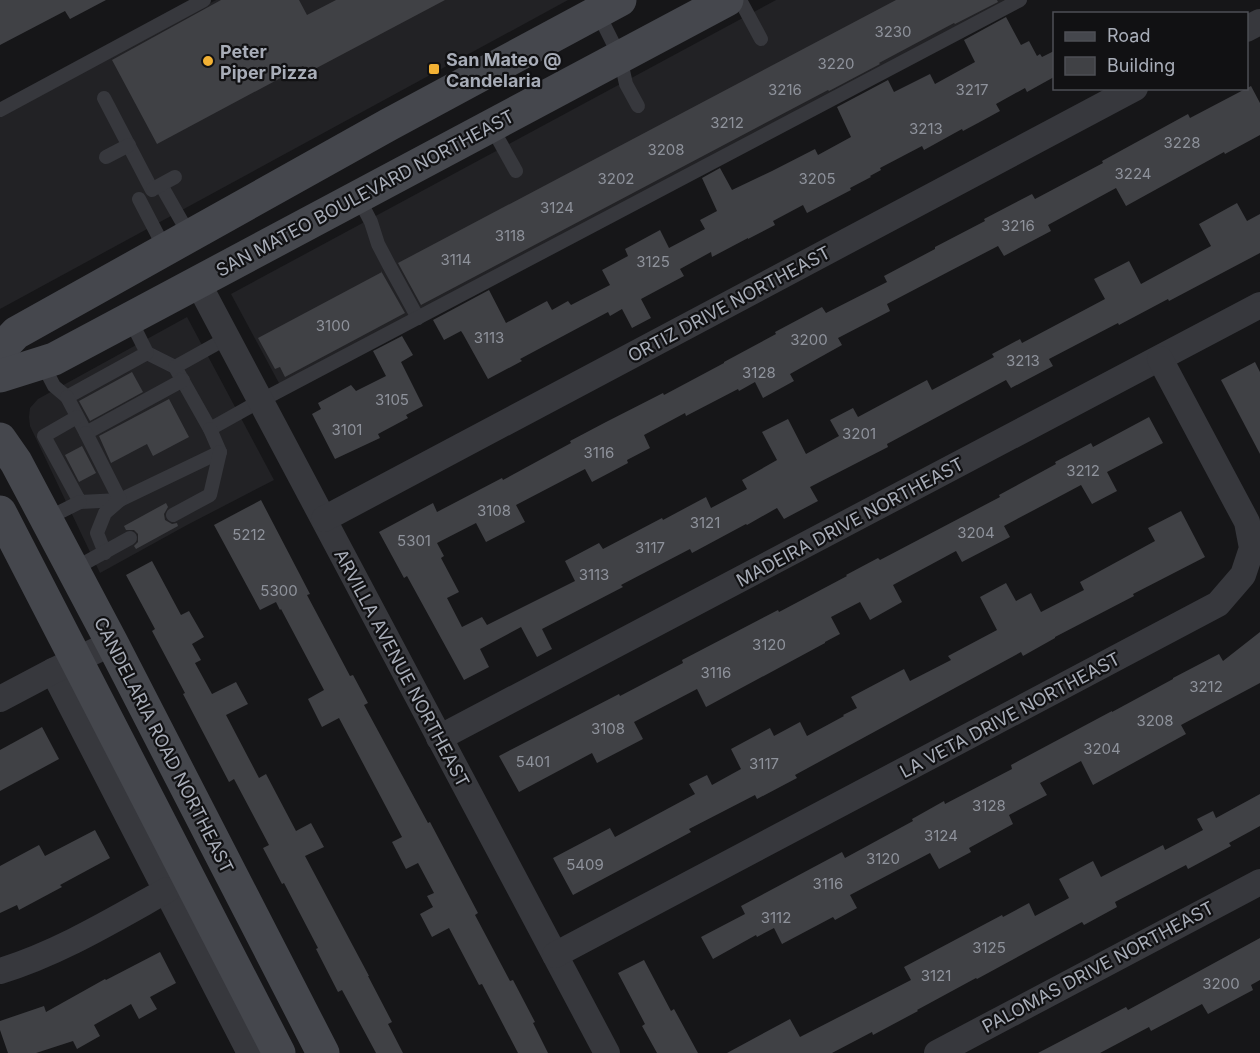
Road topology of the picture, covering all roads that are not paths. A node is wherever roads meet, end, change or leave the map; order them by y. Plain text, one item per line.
1 (204, 0) edge
2 (727, 0) edge
3 (740, 0) edge
4 (1020, 0) edge
5 (1256, 0) edge
6 (600, 5) edge
7 (1260, 7) edge
8 (761, 39) dead end
9 (620, 57) junction
10 (1131, 90) edge
11 (104, 98) dead end
12 (638, 106) dead end
13 (0, 110) edge
14 (388, 125) junction
15 (491, 126) junction
16 (129, 145) junction
17 (106, 157) dead end
18 (516, 171) dead end
19 (175, 177) dead end
20 (157, 187) junction
21 (358, 197) junction
22 (177, 242) junction
23 (198, 283) junction
24 (1260, 305) edge
25 (418, 318) junction
26 (130, 319) junction
27 (227, 338) junction
28 (0, 350) edge
29 (147, 352) junction
30 (1160, 359) junction
31 (42, 363) junction
32 (175, 367) junction
33 (0, 376) edge
34 (183, 380) junction
35 (67, 397) junction
36 (260, 400) junction
37 (77, 417) junction
38 (210, 429) junction
39 (86, 433) junction
40 (0, 440) edge
41 (220, 452) junction
42 (120, 500) junction
43 (80, 502) junction
44 (0, 512) edge
45 (173, 515) dead end
46 (46, 519) junction
47 (324, 519) junction
48 (130, 538) dead end
49 (105, 553) junction
50 (72, 570) junction
51 (112, 643) junction
52 (64, 666) junction
53 (0, 699) edge
54 (439, 738) junction
55 (1260, 882) edge
56 (167, 890) junction
57 (555, 955) junction
58 (0, 971) edge
59 (250, 1053) edge
60 (279, 1053) edge
61 (323, 1053) edge
62 (607, 1053) edge
63 (937, 1053) edge

1 - 13 lane
2 - 9 main road, SAN MATEO BOULEVARD NORTHEAST
3 - 8 lane
4 - 25 lane
5 - 7 street
6 - 9 lane
6 - 14 main road
9 - 12 lane
9 - 15 main road, SAN MATEO BOULEVARD NORTHEAST
10 - 47 street, ORTIZ DRIVE NORTHEAST
11 - 16 lane
14 - 22 main road
14 - 23 main road
15 - 18 lane
15 - 21 main road, SAN MATEO BOULEVARD NORTHEAST
16 - 17 lane
16 - 20 lane
19 - 20 lane
20 - 22 lane
20 - 22 lane
21 - 23 main road, SAN MATEO BOULEVARD NORTHEAST
21 - 25 lane
22 - 28 main road
23 - 26 main road, SAN MATEO BOULEVARD NORTHEAST
23 - 27 street, ARVILLA AVENUE NORTHEAST
24 - 30 street, MADEIRA DRIVE NORTHEAST
25 - 36 lane
26 - 29 lane
26 - 31 main road, SAN MATEO BOULEVARD NORTHEAST
27 - 32 lane
27 - 36 street, ARVILLA AVENUE NORTHEAST
29 - 32 lane
29 - 35 lane
30 - 54 street, MADEIRA DRIVE NORTHEAST
30 - 57 street, LA VETA DRIVE NORTHEAST
31 - 33 main road, SAN MATEO BOULEVARD NORTHEAST
31 - 35 lane
32 - 34 lane
34 - 38 lane
34 - 39 lane
35 - 37 lane
36 - 38 lane
36 - 47 street, ARVILLA AVENUE NORTHEAST
37 - 39 lane
37 - 43 lane
38 - 41 lane
39 - 42 lane
40 - 46 main road, CANDELARIA ROAD NORTHEAST
41 - 42 lane
41 - 45 lane
42 - 43 lane
42 - 49 lane
43 - 46 lane
44 - 52 main road
46 - 50 main road, CANDELARIA ROAD NORTHEAST
47 - 54 street, ARVILLA AVENUE NORTHEAST
48 - 49 lane
49 - 50 lane
50 - 51 main road, CANDELARIA ROAD NORTHEAST
51 - 52 street
51 - 61 main road, CANDELARIA ROAD NORTHEAST
52 - 53 street
52 - 56 street
52 - 60 main road
54 - 57 street, ARVILLA AVENUE NORTHEAST
55 - 63 street, PALOMAS DRIVE NORTHEAST
56 - 58 street
56 - 59 street
57 - 62 street, ARVILLA AVENUE NORTHEAST

